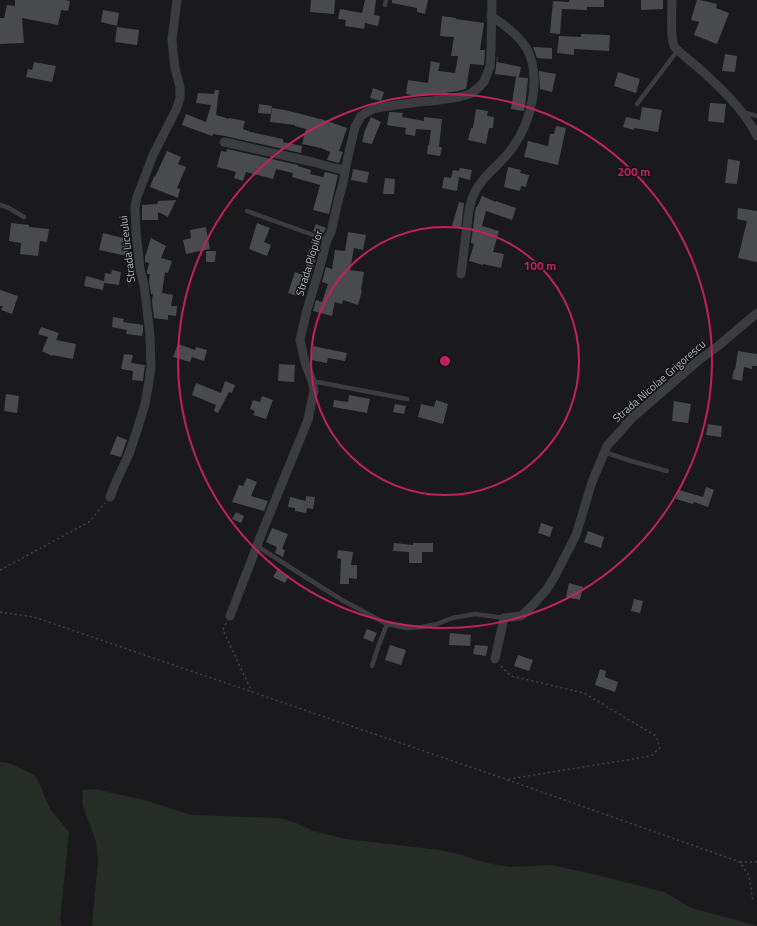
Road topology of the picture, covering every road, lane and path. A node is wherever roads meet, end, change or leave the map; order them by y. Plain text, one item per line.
1 (177, 0) edge
2 (492, 0) edge
3 (672, 0) edge
4 (491, 17) junction
5 (678, 50) junction
6 (637, 104) dead end
7 (742, 112) junction
8 (757, 116) edge
9 (757, 136) edge
10 (224, 142) dead end
11 (345, 170) junction
12 (0, 204) edge
13 (247, 211) dead end
14 (24, 217) dead end
15 (327, 240) junction
16 (461, 274) dead end
17 (757, 313) edge
18 (312, 381) junction
19 (406, 399) dead end
20 (604, 452) junction
21 (667, 471) dead end
22 (110, 497) joint
23 (257, 546) junction
24 (0, 570) edge
25 (0, 612) edge
26 (230, 616) joint
27 (504, 618) junction
28 (387, 624) junction
29 (495, 659) joint
30 (372, 666) dead end
31 (252, 692) junction
32 (507, 780) junction
33 (757, 861) edge
34 (740, 862) junction
35 (753, 902) dead end

1 - 22 street, Strada Liceului
2 - 4 street, Strada Plopilor
3 - 5 street
4 - 11 street, Strada Plopilor
4 - 16 street
5 - 6 lane
5 - 7 street
7 - 8 lane
7 - 9 street
10 - 11 street
11 - 15 street, Strada Plopilor
12 - 14 lane
13 - 15 lane
15 - 18 street, Strada Plopilor
17 - 20 street, Strada Nicolae Grigorescu
18 - 19 lane
18 - 23 street, Strada Plopilor
20 - 21 lane
20 - 27 street, Strada Nicolae Grigorescu
22 - 24 path
23 - 26 street, Strada Plopilor
23 - 28 lane
25 - 31 path
26 - 31 path
27 - 28 lane
27 - 29 street
28 - 30 lane
29 - 32 path
31 - 32 path
32 - 34 path
33 - 34 path
34 - 35 path

